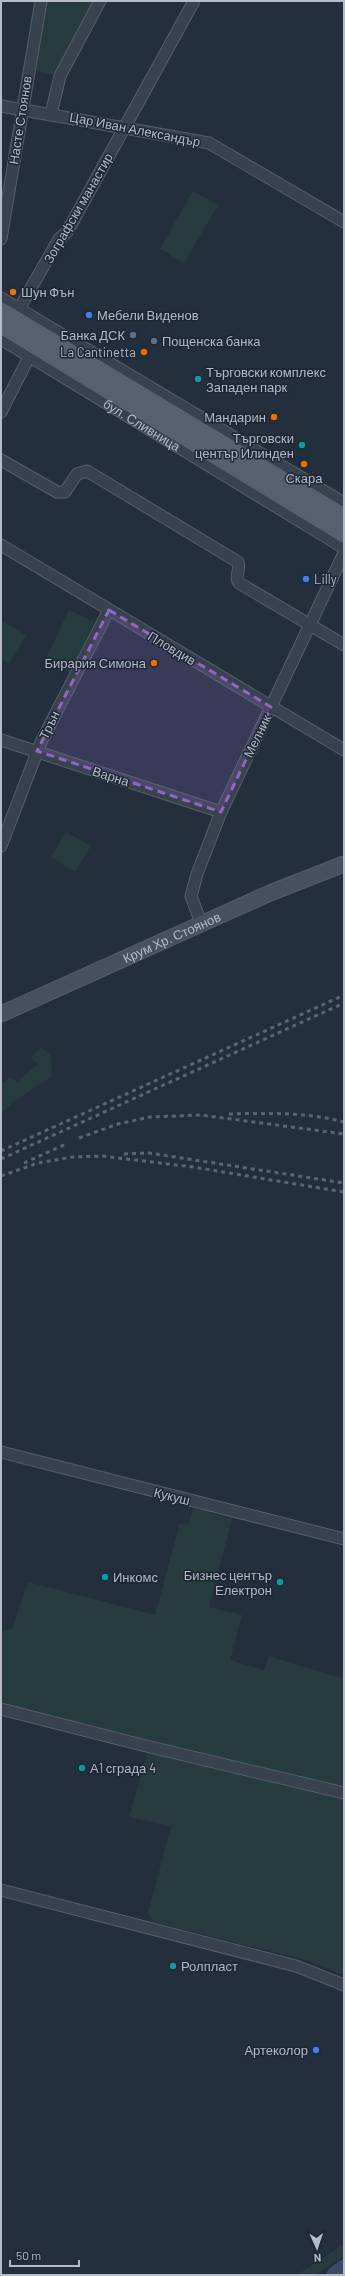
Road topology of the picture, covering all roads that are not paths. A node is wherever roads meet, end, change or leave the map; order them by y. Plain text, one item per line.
1 (40, 1) edge
2 (100, 1) edge
3 (194, 1) edge
4 (1, 106) edge
5 (22, 109) junction
6 (51, 114) junction
7 (125, 126) junction
8 (344, 222) edge
9 (1, 239) edge
10 (1, 298) edge
11 (19, 309) junction
12 (1, 311) edge
13 (1, 325) edge
14 (1, 339) edge
15 (29, 357) junction
16 (1, 412) edge
17 (1, 460) edge
18 (344, 503) edge
19 (344, 517) edge
20 (344, 534) edge
21 (1, 545) edge
22 (344, 548) edge
23 (344, 553) edge
24 (109, 610) junction
25 (310, 625) junction
26 (344, 645) edge
27 (271, 707) junction
28 (1, 740) edge
29 (344, 750) edge
30 (37, 751) junction
31 (221, 812) junction
32 (1, 846) edge
33 (344, 864) edge
34 (201, 923) junction
35 (1, 1014) edge
36 (1, 1452) edge
37 (344, 1539) edge
38 (1, 1709) edge
39 (344, 1794) edge
40 (1, 1890) edge
41 (344, 1985) edge

1 - 5 street, Насте Стоянов
2 - 6 street
3 - 7 street, Зографски манастир
4 - 5 street, Цар Иван Александър
5 - 6 street, Цар Иван Александър
5 - 9 street, Насте Стоянов
6 - 7 street, Цар Иван Александър
7 - 8 street, Цар Иван Александър
7 - 11 street, Зографски манастир
10 - 11 street
11 - 18 street
12 - 19 main road, бул. Сливница
13 - 20 main road, бул. Сливница
14 - 15 street, бул. Сливница
15 - 16 street
15 - 22 street, бул. Сливница
17 - 25 street
21 - 24 street, Пловдив
23 - 25 street, Мелник
24 - 27 street, Пловдив
24 - 30 street, Трън
25 - 26 street
25 - 27 street, Мелник
27 - 29 street, Пловдив
27 - 31 street, Мелник
28 - 30 street, Варна
30 - 31 street, Варна
30 - 32 street, Трън
31 - 34 street, Мелник
33 - 34 street, Крум Хр. Стоянов
34 - 35 street, Крум Хр. Стоянов
36 - 37 street, Кукуш
38 - 39 street
40 - 41 street

